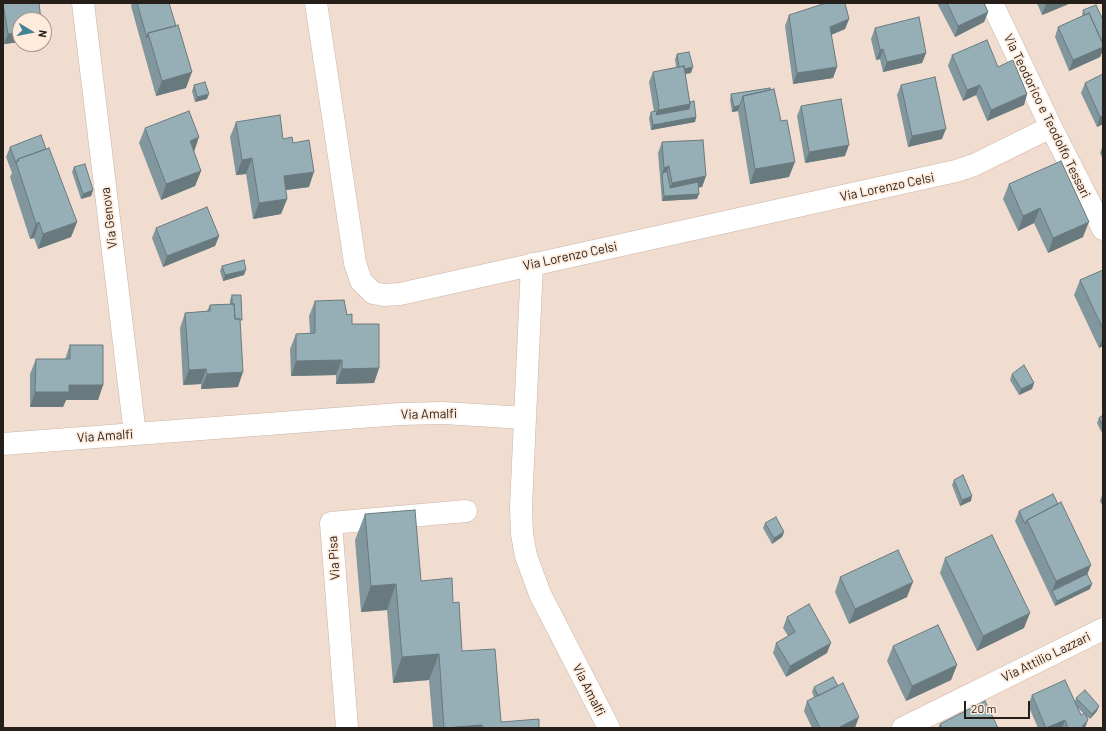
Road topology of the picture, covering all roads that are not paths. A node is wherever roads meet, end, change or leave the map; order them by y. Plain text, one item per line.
1 (83, 3) edge
2 (316, 3) edge
3 (992, 3) edge
4 (1051, 127) junction
5 (1103, 229) edge
6 (532, 264) junction
7 (525, 418) junction
8 (135, 434) junction
9 (3, 444) edge
10 (466, 511) dead end
11 (1103, 629) edge
12 (347, 728) edge
13 (609, 728) edge
14 (903, 728) edge

1 - 8 street, Via Genova
2 - 6 street, Via Lorenzo Celsi
3 - 4 street, Via Teodorico e Teodolfo Tessari
4 - 5 street, Via Teodorico e Teodolfo Tessari
4 - 6 street, Via Lorenzo Celsi
6 - 7 street
7 - 8 street, Via Amalfi
7 - 13 street, Via Amalfi
8 - 9 street, Via Amalfi
10 - 12 street, Via Pisa
11 - 14 street, Via Attilio Lazzari

